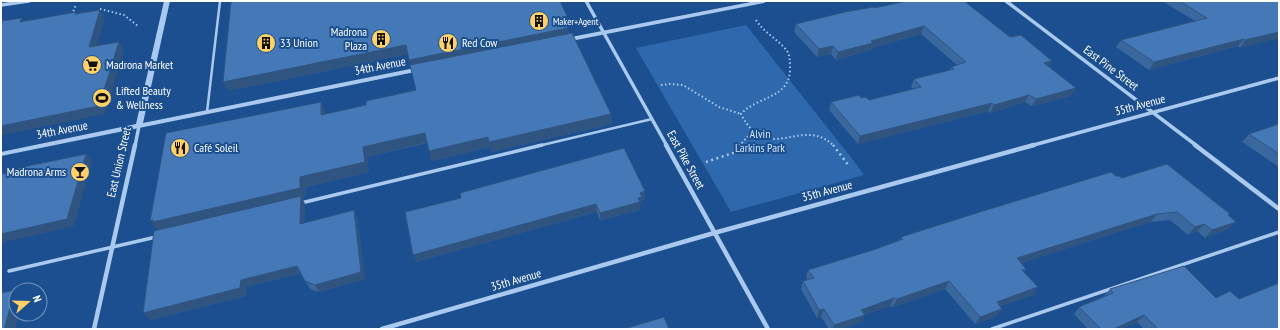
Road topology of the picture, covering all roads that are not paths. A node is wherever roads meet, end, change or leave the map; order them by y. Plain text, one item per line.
1 (29, 1) edge
2 (167, 1) edge
3 (220, 1) edge
4 (586, 1) edge
5 (764, 1) edge
6 (1006, 1) edge
7 (1, 5) edge
8 (603, 32) junction
9 (556, 42) edge
10 (424, 69) edge
11 (1279, 78) edge
12 (207, 112) junction
13 (1153, 112) junction
14 (652, 120) junction
15 (138, 126) junction
16 (1, 154) edge
17 (295, 204) edge
18 (1279, 209) edge
19 (1279, 232) edge
20 (714, 233) junction
21 (161, 236) edge
22 (112, 248) junction
23 (10, 271) dead end
24 (94, 329) edge
25 (382, 329) edge
26 (768, 329) edge
27 (992, 329) edge

1 - 7 street
2 - 15 street, East Union Street
3 - 12 lane
4 - 8 street, East Pike Street
5 - 8 street
6 - 13 street, East Pine Street
8 - 9 street
8 - 14 street, East Pike Street
10 - 12 street, 34th Avenue
11 - 13 street, 35th Avenue
12 - 15 street, 34th Avenue
13 - 18 street, East Pine Street
13 - 20 street, 35th Avenue
14 - 17 lane
14 - 20 street, East Pike Street
15 - 16 street, 34th Avenue
15 - 22 street, East Union Street
19 - 27 lane
20 - 25 street, 35th Avenue
20 - 26 street, East Pike Street
21 - 22 lane
22 - 23 lane
22 - 24 street, East Union Street

